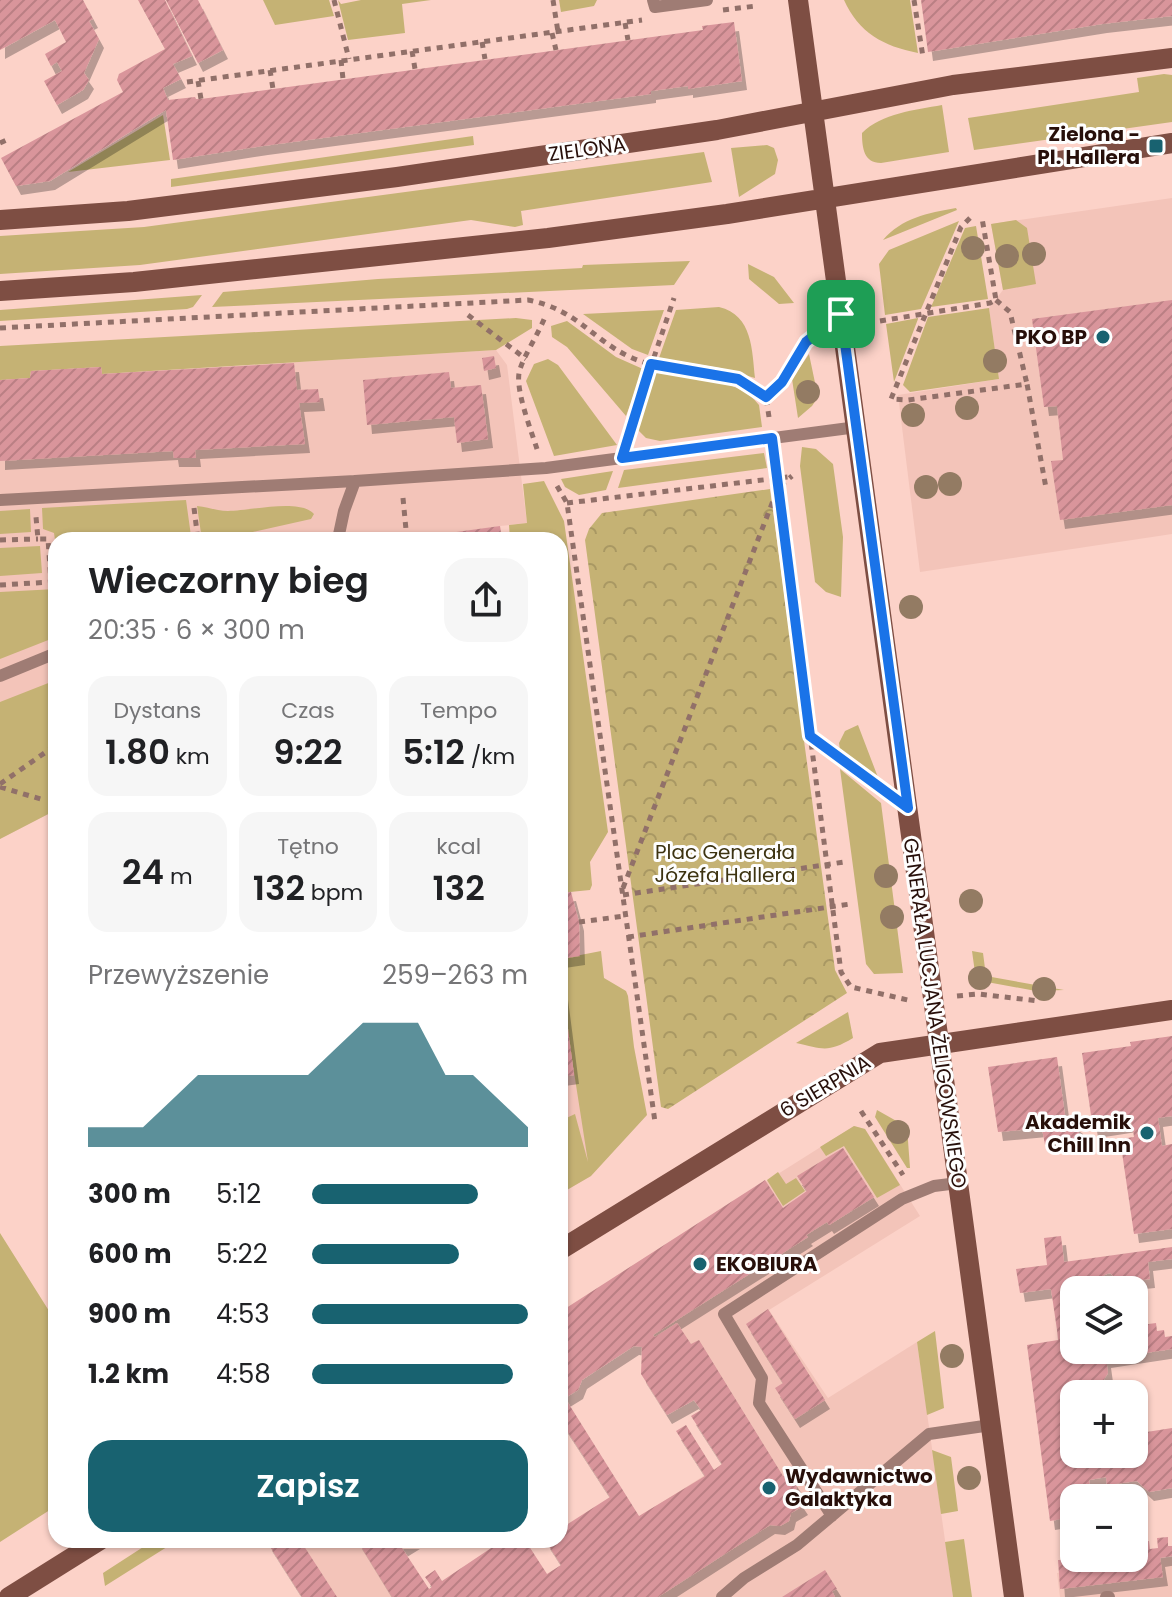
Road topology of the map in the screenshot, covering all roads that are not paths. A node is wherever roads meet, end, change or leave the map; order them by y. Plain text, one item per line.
1 (653, 0) edge
2 (707, 0) edge
3 (798, 0) edge
4 (1172, 58) edge
5 (812, 110) junction
6 (1172, 143) edge
7 (825, 198) junction
8 (0, 220) edge
9 (0, 291) edge
10 (857, 427) junction
11 (355, 481) junction
12 (0, 500) edge
13 (339, 532) edge
14 (48, 656) edge
15 (0, 676) edge
16 (1172, 1010) edge
17 (939, 1043) junction
18 (958, 1183) junction
19 (568, 1245) edge
20 (991, 1425) junction
21 (832, 1516) junction
22 (87, 1548) edge
23 (9, 1597) edge
24 (722, 1597) edge
25 (1014, 1597) edge

1 - 2 lane
3 - 5 street, GENERAŁA LUCJANA ŻELIGOWSKIEGO
4 - 5 street, ZIELONA
5 - 7 street, GENERAŁA LUCJANA ŻELIGOWSKIEGO
5 - 8 street, ZIELONA
6 - 7 street
7 - 9 street
7 - 10 street, GENERAŁA LUCJANA ŻELIGOWSKIEGO
10 - 11 lane
10 - 17 street, GENERAŁA LUCJANA ŻELIGOWSKIEGO
11 - 12 lane
11 - 13 lane
14 - 15 lane
16 - 17 street, 6 SIERPNIA
17 - 18 street, GENERAŁA LUCJANA ŻELIGOWSKIEGO
17 - 19 street, 6 SIERPNIA
18 - 20 street, GENERAŁA LUCJANA ŻELIGOWSKIEGO
18 - 21 lane
20 - 21 lane
20 - 25 street, GENERAŁA LUCJANA ŻELIGOWSKIEGO
21 - 24 lane
22 - 23 street

